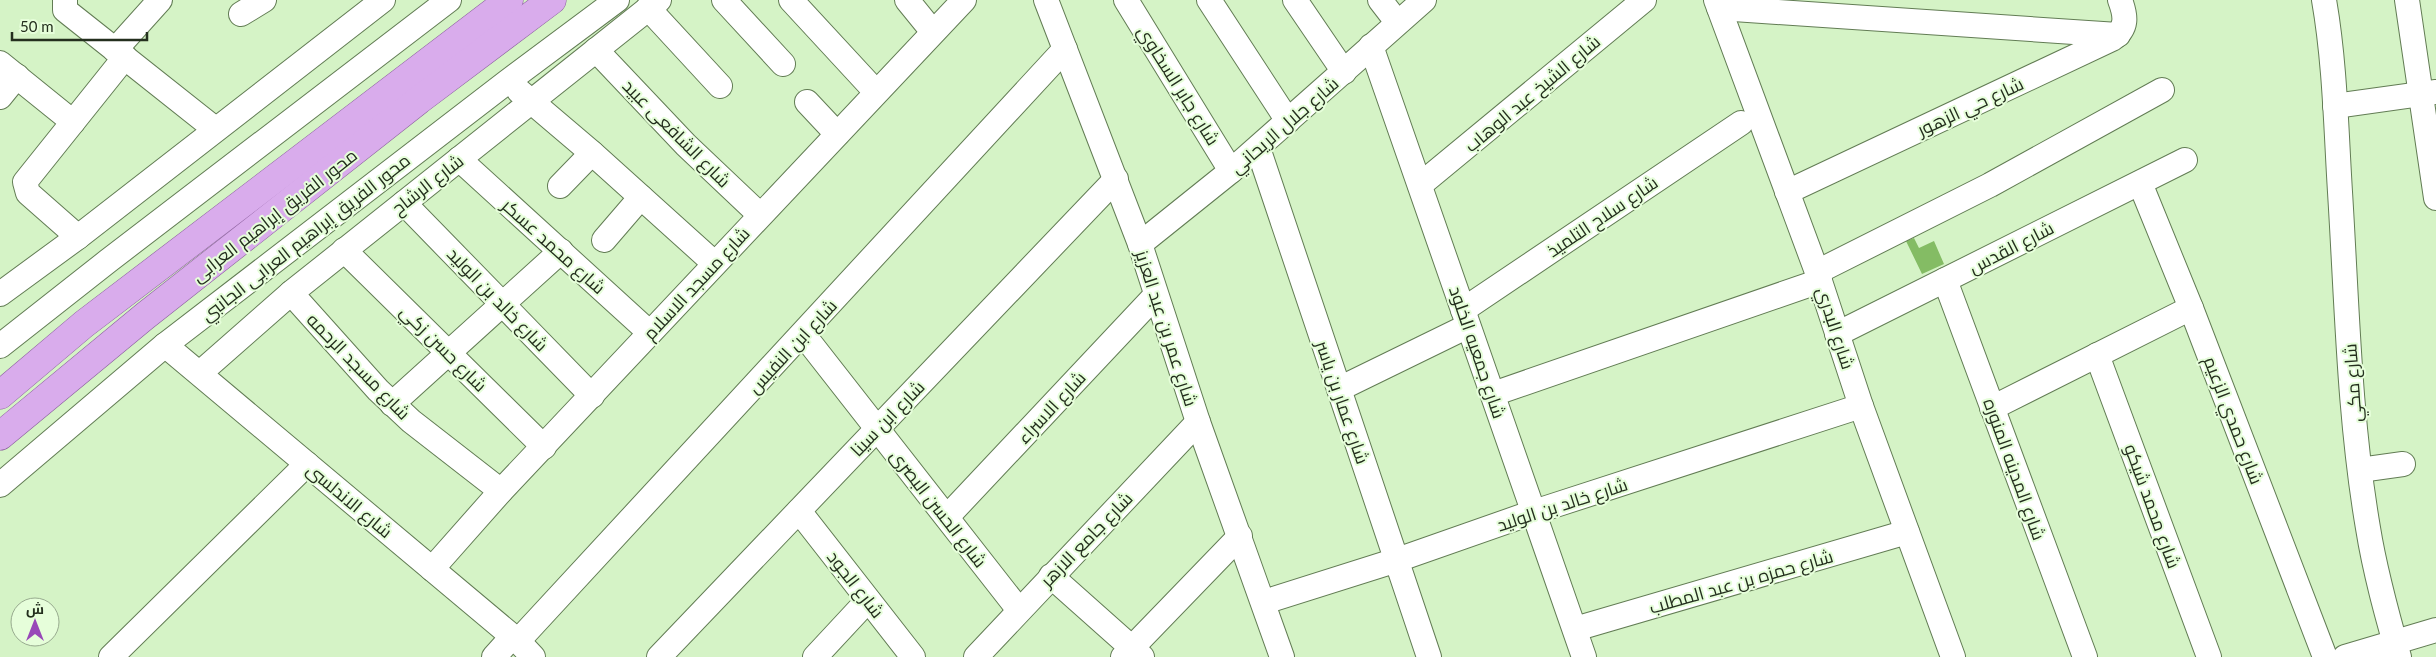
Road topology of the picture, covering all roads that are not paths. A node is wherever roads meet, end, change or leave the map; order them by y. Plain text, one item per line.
1 (65, 0) edge
2 (160, 0) edge
3 (264, 0) edge
4 (383, 0) edge
5 (449, 0) edge
6 (510, 0) edge
7 (552, 0) edge
8 (617, 0) edge
9 (724, 0) edge
10 (791, 0) edge
11 (907, 0) edge
12 (964, 0) edge
13 (1046, 0) edge
14 (1126, 0) edge
15 (1210, 0) edge
16 (1295, 0) edge
17 (1380, 0) edge
18 (1424, 0) edge
19 (1644, 0) edge
20 (2120, 0) edge
21 (2324, 0) edge
22 (2407, 0) edge
23 (653, 4) edge
24 (1718, 4) edge
25 (241, 14) dead end
26 (1396, 22) junction
27 (933, 32) junction
28 (2118, 35) junction
29 (1371, 46) junction
30 (1065, 49) junction
31 (596, 50) junction
32 (120, 54) junction
33 (783, 64) dead end
34 (8, 70) edge
35 (1344, 72) junction
36 (507, 82) junction
37 (720, 86) dead end
38 (2162, 90) dead end
39 (876, 92) junction
40 (2428, 93) edge
41 (0, 97) edge
42 (531, 102) junction
43 (807, 102) dead end
44 (2334, 106) junction
45 (1288, 121) junction
46 (73, 122) junction
47 (1741, 123) dead end
48 (215, 129) junction
49 (837, 134) junction
50 (1258, 148) junction
51 (592, 153) junction
52 (459, 159) junction
53 (2185, 160) dead end
54 (1232, 171) junction
55 (1116, 179) junction
56 (2140, 183) junction
57 (1420, 185) junction
58 (560, 186) dead end
59 (1787, 192) junction
60 (641, 197) junction
61 (2436, 198) edge
62 (404, 203) junction
63 (760, 215) junction
64 (78, 237) junction
65 (604, 240) dead end
66 (1140, 244) junction
67 (344, 250) junction
68 (561, 251) junction
69 (714, 263) junction
70 (1818, 276) junction
71 (1945, 280) junction
72 (291, 293) junction
73 (0, 294) edge
74 (1155, 296) junction
75 (503, 304) junction
76 (2191, 308) junction
77 (1465, 318) junction
78 (650, 333) junction
79 (803, 334) junction
80 (1838, 334) junction
81 (165, 345) junction
82 (0, 346) edge
83 (449, 352) junction
84 (2097, 355) junction
85 (200, 374) junction
86 (1339, 389) junction
87 (1493, 394) junction
88 (0, 395) edge
89 (592, 396) junction
90 (392, 404) junction
91 (1861, 406) junction
92 (1992, 408) junction
93 (1198, 422) junction
94 (876, 428) junction
95 (0, 436) edge
96 (544, 447) junction
97 (307, 464) junction
98 (2403, 464) dead end
99 (2360, 470) junction
100 (0, 485) edge
101 (501, 491) junction
102 (799, 511) junction
103 (1534, 512) junction
104 (947, 518) junction
105 (1907, 532) junction
106 (1240, 536) junction
107 (1397, 560) junction
108 (432, 569) junction
109 (1050, 576) junction
110 (868, 600) junction
111 (1264, 602) junction
112 (1019, 610) junction
113 (1575, 629) junction
114 (2436, 630) edge
115 (521, 645) edge
116 (2397, 650) edge
117 (1132, 654) edge
118 (1277, 654) edge
119 (111, 657) edge
120 (494, 657) edge
121 (659, 657) edge
122 (815, 657) edge
123 (913, 657) edge
124 (976, 657) edge
125 (1429, 657) edge
126 (1584, 657) edge
127 (1953, 657) edge
128 (2085, 657) edge
129 (2209, 657) edge
130 (2325, 657) edge
131 (2345, 657) edge

1 - 32 street
2 - 32 street
3 - 25 street
4 - 48 street
5 - 82 street
6 - 88 main road, محور الفريق إبراهيم العرابى
7 - 95 main road, محور الفريق إبراهيم العرابى
8 - 36 street, محور الفريق إبراهيم العرابى الجانبي
9 - 33 street
10 - 39 street
11 - 27 street
12 - 27 street, شارع مسجد الاسلام
13 - 30 street, شارع عمر بن عبد العزيز
14 - 54 street, شارع جابر السخاوي
15 - 45 street
16 - 35 street
17 - 26 street
18 - 26 street, شارع جلال الريحاني
19 - 57 street, شارع الشيخ عبد الوهاب
20 - 28 street
21 - 44 street, شارع مكي
22 - 40 street
23 - 31 street, شارع الرشاح
23 - 37 street
24 - 28 street
24 - 59 street, شارع البدري
26 - 29 street, شارع جلال الريحاني
27 - 39 street, شارع مسجد الاسلام
28 - 59 street, شارع حي الزهور
29 - 35 street, شارع جلال الريحاني
29 - 57 street, شارع جمعيه الخلود
30 - 55 street, شارع عمر بن عبد العزيز
30 - 79 street, شارع ابن النفيس
31 - 42 street, شارع الرشاح
31 - 63 street, شارع الشافعى عبيد
32 - 46 street
32 - 48 street
34 - 41 street
34 - 46 street
35 - 45 street, شارع جلال الريحاني
36 - 42 street
36 - 81 street, محور الفريق إبراهيم العرابى الجانبي
38 - 70 street
39 - 49 street, شارع مسجد الاسلام
40 - 44 street
40 - 61 street
42 - 51 street
42 - 52 street, شارع الرشاح
43 - 49 street
44 - 99 street, شارع مكي
45 - 50 street, شارع جلال الريحاني
46 - 64 street
47 - 77 street, شارع سلاح التلميذ
48 - 64 street
49 - 63 street, شارع مسجد الاسلام
50 - 54 street, شارع جلال الريحاني
50 - 86 street, شارع عمار بن ياسر
51 - 58 street
51 - 60 street
52 - 62 street, شارع الرشاح
52 - 68 street, شارع محمد عسكر
53 - 56 street, شارع القدس
54 - 66 street, شارع جلال الريحاني
55 - 66 street, شارع عمر بن عبد العزيز
55 - 94 street, شارع ابن سينا
56 - 71 street, شارع القدس
56 - 76 street, شارع حمدي الزعيم
57 - 77 street, شارع جمعيه الخلود
59 - 70 street, شارع البدري
60 - 65 street
60 - 69 street
62 - 67 street, شارع الرشاح
62 - 75 street, شارع خالد بن الوليد
63 - 69 street, شارع مسجد الاسلام
64 - 73 street
66 - 74 street, شارع عمر بن عبد العزيز
67 - 72 street, شارع الرشاح
67 - 83 street, شارع حسن زكي
68 - 75 street
68 - 78 street, شارع محمد عسكر
69 - 78 street, شارع مسجد الاسلام
70 - 80 street, شارع البدري
70 - 87 street
71 - 80 street, شارع القدس
71 - 92 street, شارع المدينه المنوره
72 - 85 street, شارع الرشاح
72 - 90 street, شارع مسجد الرحمه
74 - 93 street, شارع عمر بن عبد العزيز
74 - 104 street, شارع الاسراء
75 - 83 street
75 - 89 street, شارع خالد بن الوليد
76 - 84 street
76 - 130 street, شارع حمدي الزعيم
77 - 86 street, شارع سلاح التلميذ
77 - 87 street, شارع جمعيه الخلود
78 - 89 street, شارع مسجد الاسلام
79 - 94 street, شارع الحسن البصرى
79 - 115 street, شارع ابن النفيس
80 - 91 street, شارع البدري
81 - 85 street, شارع الاندلسى
81 - 100 street, محور الفريق إبراهيم العرابى الجانبي
83 - 90 street
83 - 96 street, شارع حسن زكي
84 - 92 street
84 - 129 street, شارع محمد شيكو
85 - 97 street, شارع الاندلسى
86 - 107 street, شارع عمار بن ياسر
87 - 103 street, شارع جمعيه الخلود
89 - 96 street, شارع مسجد الاسلام
90 - 101 street, شارع مسجد الرحمه
91 - 103 street, شارع خالد بن الوليد
91 - 105 street, شارع البدري
92 - 128 street, شارع المدينه المنوره
93 - 106 street, شارع عمر بن عبد العزيز
93 - 109 street, شارع جامع الازهر
94 - 102 street, شارع ابن سينا
94 - 104 street, شارع الحسن البصرى
96 - 101 street, شارع مسجد الاسلام
97 - 108 street, شارع الاندلسى
97 - 119 street
98 - 99 street
99 - 116 street, شارع مكي
101 - 108 street, شارع مسجد الاسلام
102 - 110 street, شارع الجود
102 - 121 street, شارع ابن سينا
103 - 107 street, شارع خالد بن الوليد
103 - 113 street, شارع جمعيه الخلود
104 - 112 street, شارع الحسن البصرى
105 - 113 street, شارع حمزه بن عبد المطلب
105 - 127 street, شارع البدري
106 - 111 street, شارع عمر بن عبد العزيز
106 - 117 street
107 - 111 street, شارع خالد بن الوليد
107 - 125 street, شارع عمار بن ياسر
108 - 115 street, شارع الاندلسى
109 - 112 street, شارع جامع الازهر
109 - 117 street
110 - 122 street
110 - 123 street, شارع الجود
111 - 118 street, شارع عمر بن عبد العزيز
112 - 124 street, شارع جامع الازهر
113 - 126 street, شارع جمعيه الخلود
114 - 116 street
115 - 120 street, شارع ابن النفيس
116 - 131 street

